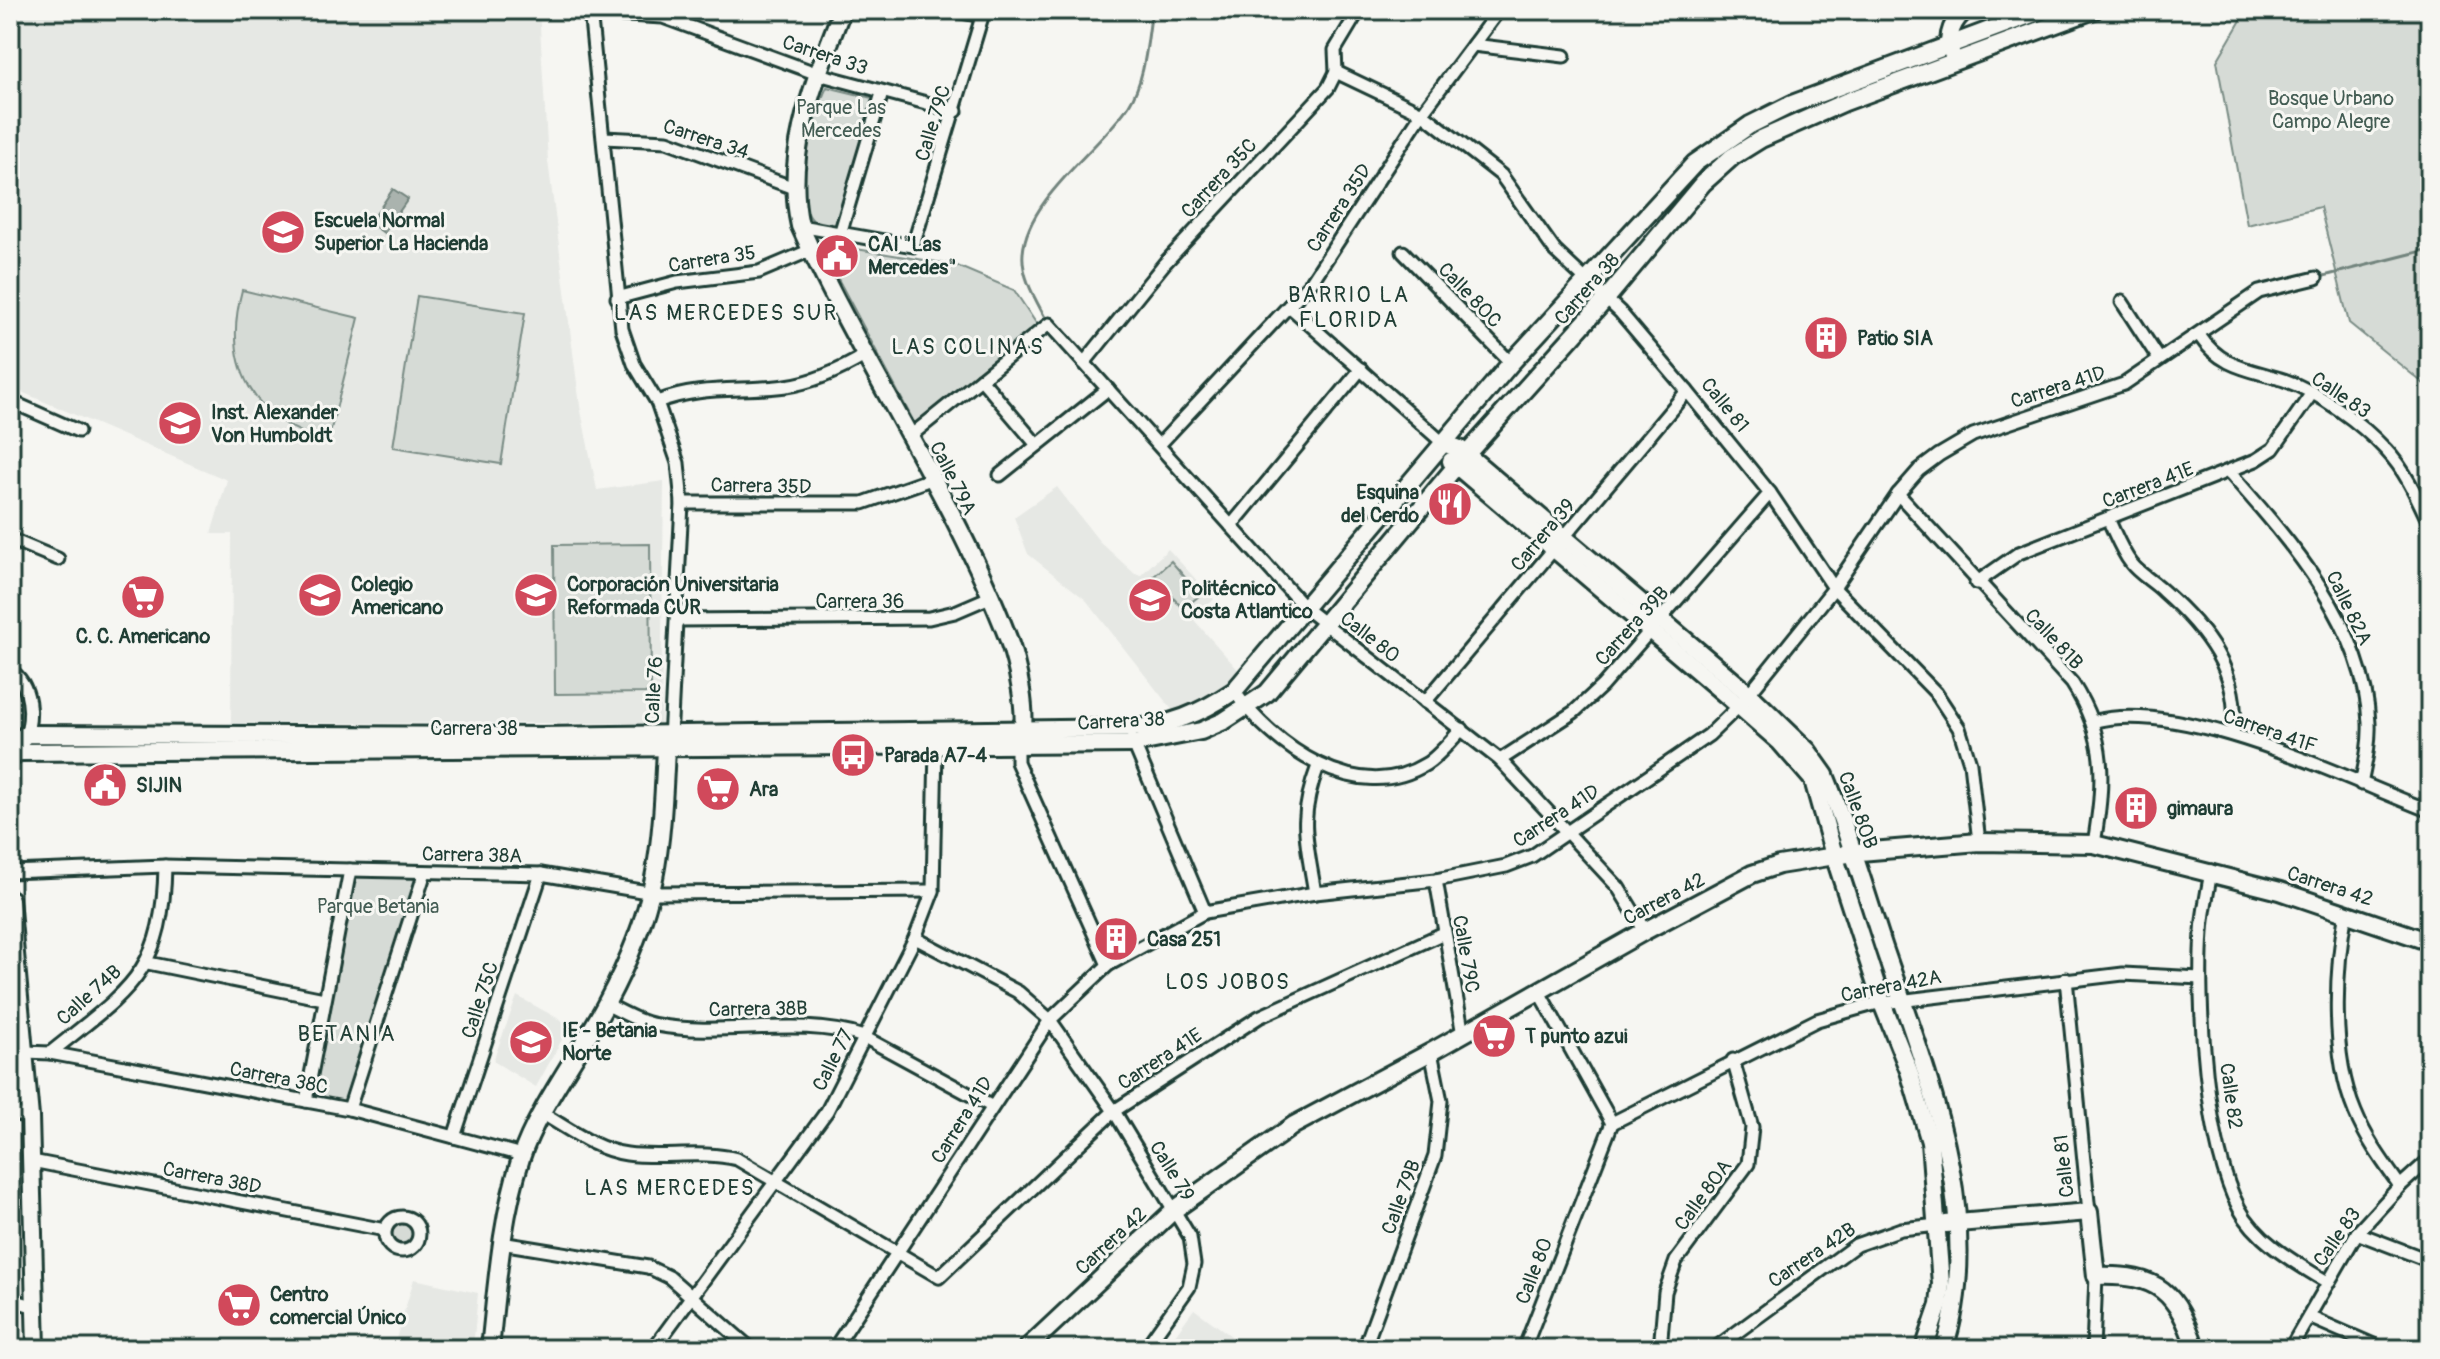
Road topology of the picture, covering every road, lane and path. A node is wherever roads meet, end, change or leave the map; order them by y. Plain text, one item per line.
1 (842, 10) edge
2 (950, 10) edge
3 (1359, 10) edge
4 (1499, 10) edge
5 (1966, 10) edge
6 (2043, 10) edge
7 (2094, 10) edge
8 (590, 12) edge
9 (983, 13) edge
10 (1949, 44) junction
11 (1473, 45) junction
12 (1564, 56) dead end
13 (1955, 62) junction
14 (1336, 72) junction
15 (818, 74) junction
16 (882, 93) junction
17 (956, 111) junction
18 (1422, 113) junction
19 (604, 138) junction
20 (794, 188) junction
21 (800, 226) junction
22 (840, 234) junction
23 (811, 250) junction
24 (1403, 252) dead end
25 (2316, 278) dead end
26 (1585, 280) junction
27 (617, 298) junction
28 (1606, 299) junction
29 (2122, 302) dead end
30 (1289, 306) junction
31 (2199, 335) junction
32 (866, 355) junction
33 (2159, 359) junction
34 (1084, 363) junction
35 (1511, 363) junction
36 (1361, 369) junction
37 (981, 379) junction
38 (1108, 389) junction
39 (1687, 391) junction
40 (2312, 393) junction
41 (10, 401) edge
42 (657, 402) junction
43 (78, 431) dead end
44 (909, 437) junction
45 (1443, 443) junction
46 (1037, 445) junction
47 (1159, 445) junction
48 (1461, 461) junction
49 (2230, 473) junction
50 (1000, 475) dead end
51 (931, 479) junction
52 (1770, 493) junction
53 (1898, 494) junction
54 (682, 503) junction
55 (2108, 519) junction
56 (2430, 525) edge
57 (1231, 526) junction
58 (10, 539) edge
59 (1558, 544) junction
60 (58, 559) dead end
61 (1976, 583) junction
62 (1834, 588) junction
63 (990, 597) junction
64 (1306, 609) junction
65 (678, 620) junction
66 (1326, 625) junction
67 (1656, 626) junction
68 (12, 671) edge
69 (1234, 691) junction
70 (1744, 700) junction
71 (1425, 702) junction
72 (1246, 708) junction
73 (2092, 722) junction
74 (1462, 729) junction
75 (2233, 733) junction
76 (27, 734) junction
77 (1131, 736) junction
78 (1020, 737) junction
79 (669, 742) junction
80 (936, 745) junction
81 (12, 755) edge
82 (1500, 760) junction
83 (1318, 766) junction
84 (2361, 784) junction
85 (2430, 811) edge
86 (1569, 831) junction
87 (1979, 842) junction
88 (2094, 844) junction
89 (1852, 853) junction
90 (1834, 855) junction
91 (165, 866) junction
92 (350, 870) junction
93 (2211, 871) junction
94 (10, 872) edge
95 (425, 872) junction
96 (541, 874) junction
97 (1436, 880) junction
98 (933, 891) junction
99 (653, 893) junction
100 (1315, 893) junction
101 (10, 899) edge
102 (1205, 912) junction
103 (2346, 912) junction
104 (1645, 931) junction
105 (1444, 933) junction
106 (915, 938) junction
107 (2430, 942) edge
108 (148, 963) junction
109 (1108, 965) junction
110 (2200, 978) junction
111 (2066, 979) junction
112 (1539, 992) junction
113 (324, 999) junction
114 (1901, 999) junction
115 (1882, 1003) junction
116 (606, 1004) junction
117 (1050, 1020) junction
118 (1463, 1035) junction
119 (864, 1037) junction
120 (26, 1052) junction
121 (1431, 1052) junction
122 (50, 1053) junction
123 (1733, 1060) junction
124 (306, 1101) junction
125 (991, 1106) junction
126 (349, 1109) junction
127 (1114, 1111) junction
128 (10, 1113) edge
129 (543, 1114) junction
130 (30, 1117) junction
131 (1612, 1123) junction
132 (454, 1137) junction
133 (522, 1155) junction
134 (2430, 1159) edge
135 (32, 1161) junction
136 (778, 1181) junction
137 (2400, 1186) junction
138 (1174, 1210) junction
139 (2089, 1212) junction
140 (1947, 1224) junction
141 (385, 1230) dead end
142 (2357, 1233) junction
143 (501, 1243) junction
144 (900, 1253) junction
145 (2430, 1261) edge
146 (2096, 1276) junction
147 (2327, 1282) junction
148 (693, 1297) junction
149 (10, 1299) edge
150 (35, 1307) junction
151 (2309, 1317) junction
152 (36, 1349) edge
153 (490, 1349) edge
154 (653, 1349) edge
155 (751, 1349) edge
156 (834, 1349) edge
157 (1026, 1349) edge
158 (1145, 1349) edge
159 (1364, 1349) edge
160 (1524, 1349) edge
161 (1660, 1349) edge
162 (1714, 1349) edge
163 (1924, 1349) edge
164 (1944, 1349) edge
165 (2093, 1349) edge
166 (2196, 1349) edge
167 (2290, 1349) edge
168 (2383, 1349) edge

1 - 15 main road, Calle 79A
2 - 9 street
3 - 14 street, Carrera 35C
4 - 11 street, Carrera 35D
5 - 10 main road
6 - 10 main road, Carrera 38
7 - 13 main road, Carrera 38
8 - 15 street, Carrera 33
8 - 19 street, Calle 76
9 - 17 street, Calle 79C
10 - 13 main road
10 - 26 main road, Carrera 38
11 - 12 street
11 - 18 street, Carrera 35D
13 - 28 main road, Carrera 38
14 - 18 street, Calle 81
14 - 34 street, Carrera 35C
15 - 16 street, Carrera 33
15 - 20 main road, Calle 79A
16 - 17 street, Carrera 33
16 - 22 street
17 - 22 street, Calle 79C
18 - 26 street, Calle 81
18 - 30 street, Carrera 35D
19 - 20 street, Carrera 34
19 - 27 street, Calle 76
20 - 21 main road, Calle 79A
21 - 22 street
21 - 23 main road, Calle 79A
23 - 27 street, Carrera 35
23 - 32 main road, Calle 79A
24 - 35 street, Calle 80C
25 - 31 street, Carrera 41D
26 - 28 street, Calle 81
26 - 35 main road, Carrera 38
27 - 42 street, Calle 76
28 - 39 street, Calle 81
28 - 48 main road, Carrera 38
29 - 33 street
30 - 36 street, Calle 80B
30 - 47 street, Carrera 35D
31 - 33 street, Carrera 41D
31 - 40 street, Calle 83
32 - 42 street
32 - 44 main road, Calle 79A
33 - 53 street, Carrera 41D
34 - 37 street, Calle 80
34 - 38 street, Calle 80
35 - 45 main road, Carrera 38
36 - 45 street, Calle 80B
36 - 57 street
37 - 44 street
37 - 46 street
38 - 46 street
38 - 47 street, Calle 80
39 - 52 street, Calle 81
39 - 59 street, Carrera 39
40 - 49 street, Carrera 41E
40 - 56 street, Calle 83
41 - 43 street
42 - 54 street, Calle 76
44 - 51 main road, Calle 79A
45 - 48 main road, Calle 80B
45 - 64 main road, Carrera 38
46 - 50 street
47 - 57 street, Calle 80
48 - 59 main road, Calle 80B
48 - 66 main road, Carrera 38
49 - 55 street, Carrera 41E
49 - 84 street, Calle 82A
51 - 54 street, Carrera 35D
51 - 63 main road, Calle 79A
52 - 62 street, Calle 81
52 - 67 street, Carrera 39B
53 - 61 street, Calle 81B
53 - 62 street, Carrera 41D
54 - 65 street, Calle 76
55 - 61 street, Carrera 41E
55 - 75 street
57 - 64 street, Calle 80
58 - 60 street
59 - 67 main road, Calle 80B
59 - 71 street, Carrera 39
61 - 73 street, Calle 81B
62 - 70 street, Carrera 41D
62 - 87 street, Calle 81
63 - 65 street, Carrera 36
63 - 78 main road, Calle 79A
64 - 66 street, Calle 80
64 - 69 main road, Carrera 38
65 - 79 street, Calle 76
66 - 71 street, Calle 80
66 - 72 main road, Carrera 38
67 - 70 main road, Calle 80B
67 - 82 street, Carrera 39B
68 - 76 street
69 - 72 street
69 - 77 main road, Carrera 38
70 - 86 street, Carrera 41D
70 - 89 main road, Calle 80B
70 - 90 main road, Calle 80B
71 - 74 street, Calle 80
72 - 77 main road, Carrera 38
72 - 83 street
73 - 75 street, Carrera 41F
73 - 88 street, Calle 81B
74 - 82 street, Calle 80
74 - 83 street
75 - 84 street, Carrera 41F
76 - 79 main road, Carrera 38
76 - 81 main road, Carrera 38
77 - 78 main road, Carrera 38
77 - 102 street
78 - 79 main road, Carrera 38
78 - 80 main road, Carrera 38
78 - 109 street, Calle 79A
79 - 80 main road, Carrera 38
79 - 81 main road, Carrera 38
79 - 99 main road, Calle 76
80 - 98 street, Calle 77
82 - 86 street, Calle 80
83 - 100 street
84 - 85 street, Carrera 41F
86 - 97 street, Carrera 41D
86 - 104 street, Calle 80
87 - 88 main road, Carrera 42
87 - 89 main road, Carrera 42
88 - 93 main road, Carrera 42
89 - 90 main road, Carrera 42
89 - 114 main road, Calle 80B
90 - 104 main road, Carrera 42
90 - 115 main road, Calle 80B
91 - 92 street, Carrera 38A
91 - 94 street, Carrera 38A
91 - 108 street, Calle 74B
92 - 95 street, Carrera 38A
92 - 113 street
93 - 103 main road, Carrera 42
93 - 110 street, Calle 82
95 - 96 street, Carrera 38A
95 - 126 street
96 - 99 street, Carrera 38A
96 - 132 street, Calle 75C
97 - 100 street, Carrera 41D
97 - 105 street, Calle 79C
98 - 99 street, Carrera 38A
98 - 106 street, Calle 77
99 - 116 main road, Calle 76
100 - 102 street, Carrera 41D
101 - 120 main road
102 - 109 street, Carrera 41D
103 - 107 main road, Carrera 42
103 - 137 street
104 - 112 main road, Carrera 42
105 - 118 street, Calle 79C
105 - 127 street, Carrera 41E
106 - 117 street
106 - 119 street, Calle 77
108 - 113 street
108 - 122 street, Calle 74B
109 - 117 street, Carrera 41D
110 - 111 street, Carrera 42A
110 - 147 street, Calle 82
111 - 114 street, Carrera 42A
111 - 139 street, Calle 81
112 - 118 main road, Carrera 42
112 - 131 street
113 - 124 street
114 - 115 street, Carrera 42A
114 - 140 main road, Calle 80B
115 - 123 street, Carrera 42A
115 - 140 main road, Calle 80B
116 - 119 street, Carrera 38B
116 - 129 main road, Calle 76
117 - 125 street, Carrera 41D
117 - 127 street, Calle 79
118 - 121 main road, Carrera 42
119 - 125 street, Carrera 38B
119 - 136 street, Calle 77
120 - 122 street, Carrera 38C
120 - 130 main road
121 - 138 main road, Carrera 42
121 - 159 street, Calle 79B
122 - 124 street, Carrera 38C
123 - 131 street, Carrera 42A
123 - 161 street, Calle 80A
124 - 126 street, Carrera 38C
125 - 144 street, Carrera 41D
126 - 132 street, Carrera 38C
127 - 138 street, Calle 79
127 - 144 street, Carrera 41E
128 - 130 street
129 - 133 main road, Calle 76
129 - 136 street
130 - 135 main road
131 - 160 street, Calle 80
132 - 133 street, Carrera 38C
133 - 143 main road, Calle 76
134 - 137 street, Calle 83
135 - 141 street, Carrera 38D
135 - 150 main road
136 - 144 street
136 - 148 street, Calle 77
137 - 142 street, Calle 83
138 - 157 main road, Carrera 42
138 - 158 street, Calle 79
139 - 140 main road, Carrera 42B
139 - 146 main road, Calle 81
140 - 162 street, Carrera 42B
140 - 163 main road, Calle 80B
140 - 164 main road, Calle 80B
142 - 145 street
142 - 147 street, Calle 83
143 - 148 street
143 - 153 main road, Calle 76
144 - 156 street, Carrera 41D
146 - 165 street, Calle 81
146 - 166 main road
147 - 151 street, Calle 83
148 - 154 street, Calle 77
148 - 155 street
149 - 150 street
150 - 152 main road
151 - 167 street, Calle 83
151 - 168 street

